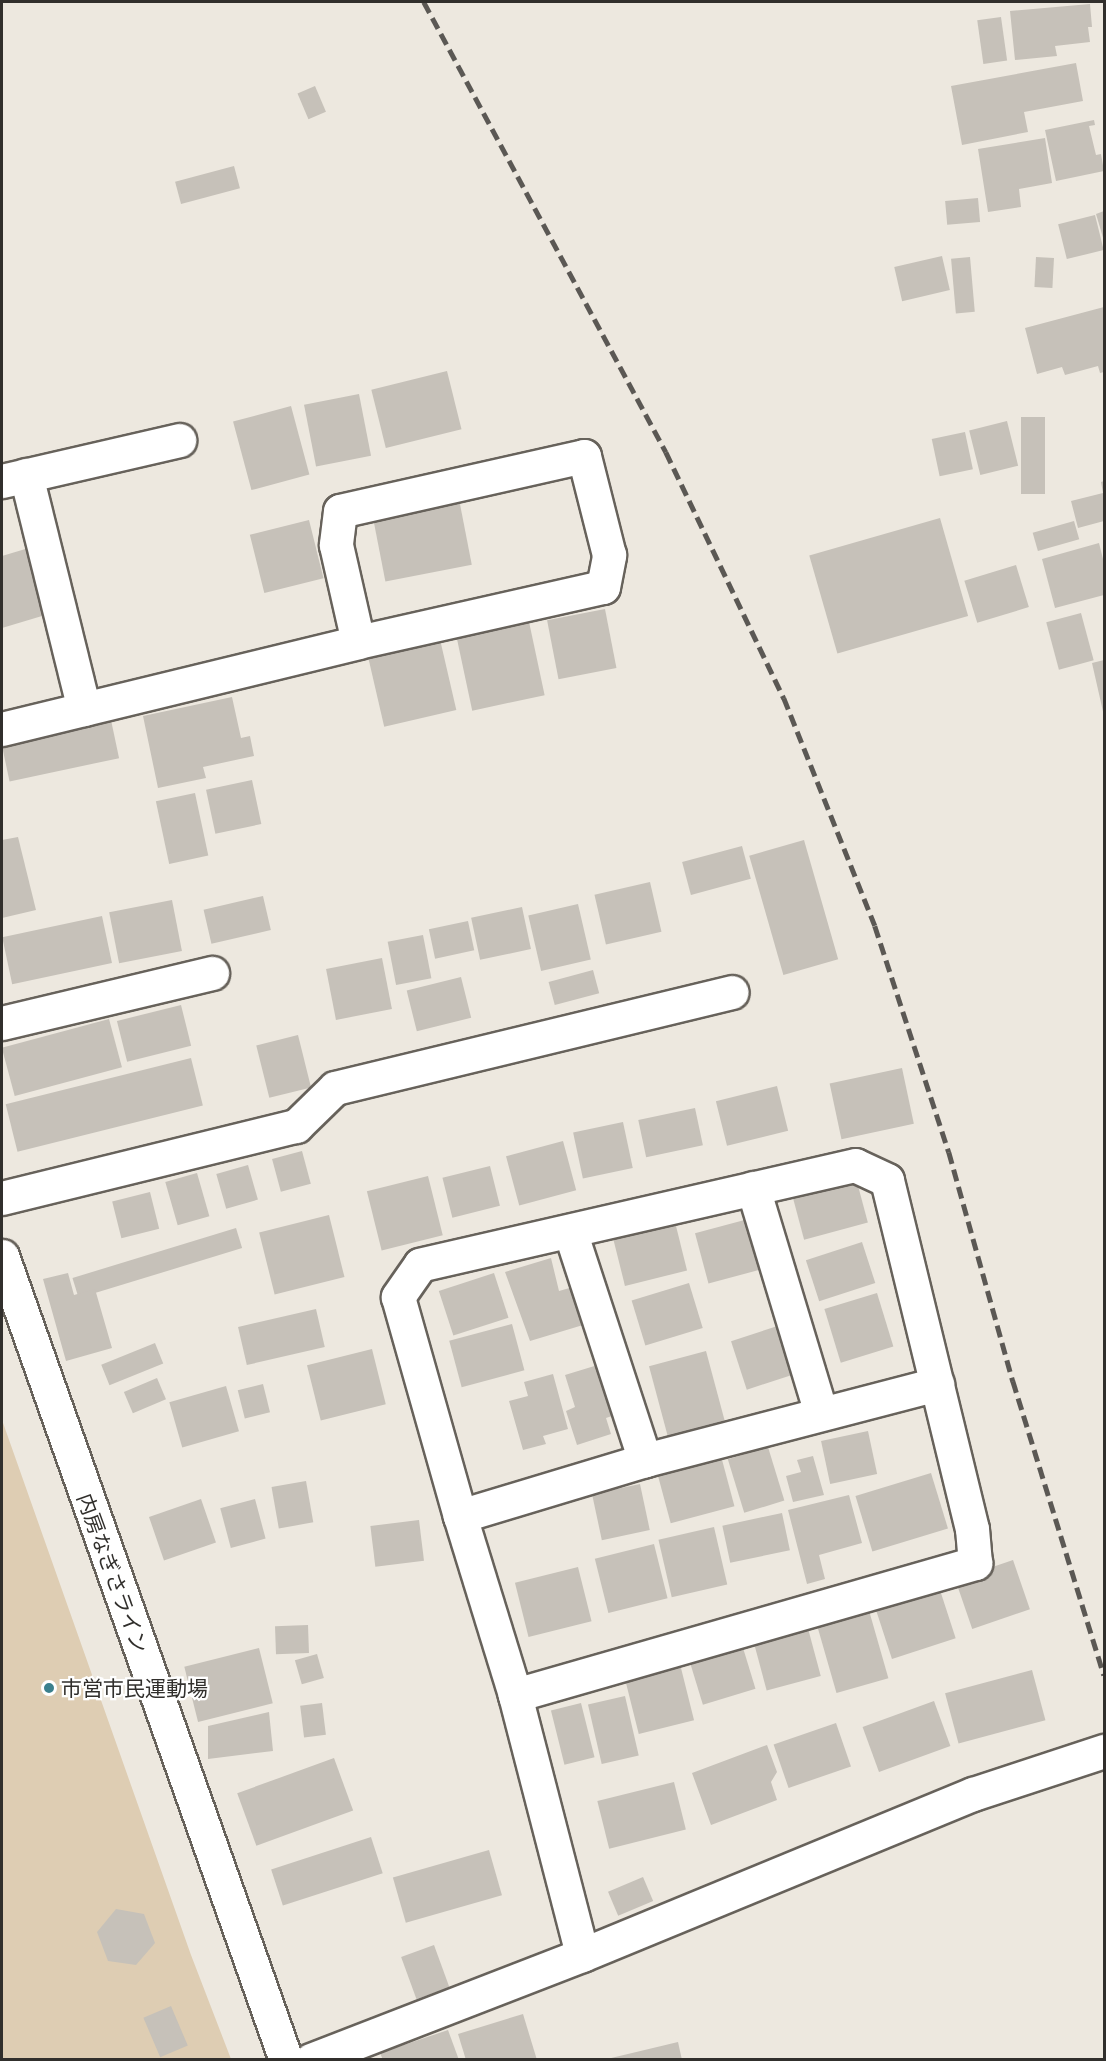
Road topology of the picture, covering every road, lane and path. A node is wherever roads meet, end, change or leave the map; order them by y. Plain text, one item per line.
1 (179, 440) dead end
2 (14, 478) edge
3 (358, 642) junction
4 (84, 709) junction
5 (2, 729) edge
6 (212, 973) dead end
7 (732, 992) dead end
8 (2, 1023) edge
9 (753, 1188) junction
10 (2, 1198) edge
11 (570, 1231) junction
12 (4, 1271) edge
13 (936, 1384) junction
14 (821, 1413) junction
15 (645, 1460) junction
16 (460, 1516) junction
17 (514, 1695) junction
18 (1104, 1751) edge
19 (582, 1955) junction
20 (286, 2060) edge
21 (311, 2060) edge

1 - 2 street
2 - 4 street
3 - 3 street
3 - 4 street
4 - 5 street
6 - 8 street
7 - 10 street
9 - 11 street
9 - 13 street
9 - 14 street
11 - 15 street
11 - 16 street
12 - 20 street, 内房なぎさライン
13 - 14 street
13 - 17 street
14 - 15 street
15 - 16 street
16 - 17 street
17 - 19 street
18 - 19 street
19 - 21 street

